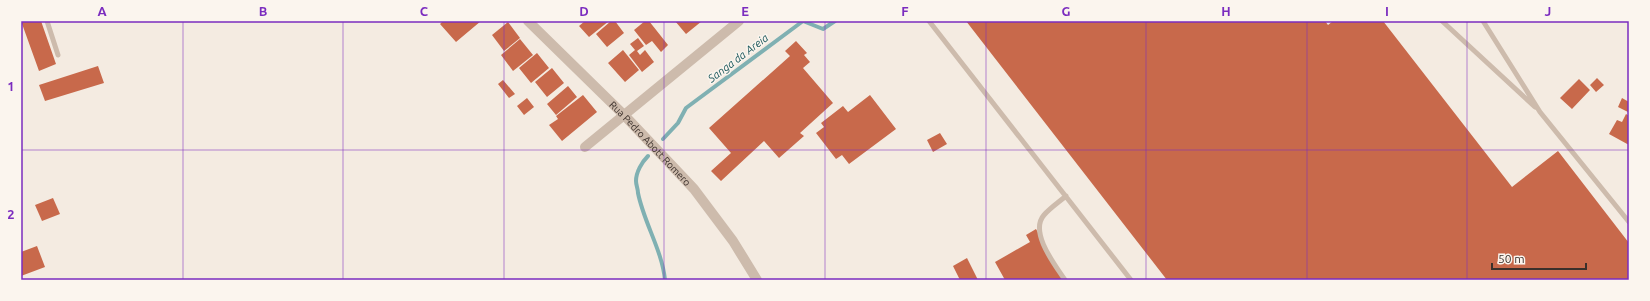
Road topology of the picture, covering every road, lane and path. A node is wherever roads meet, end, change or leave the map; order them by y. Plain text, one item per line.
1 (47, 21) edge
2 (528, 21) edge
3 (739, 21) edge
4 (930, 21) edge
5 (1442, 21) edge
6 (1483, 21) edge
7 (58, 55) dead end
8 (1540, 112) junction
9 (625, 116) junction
10 (585, 147) dead end
11 (1066, 196) junction
12 (1629, 222) edge
13 (757, 280) edge
14 (1065, 280) edge
15 (1131, 280) edge

1 - 7 lane
2 - 9 street, Rua Pedro Abott Romero
3 - 9 street
4 - 11 lane
5 - 8 lane
6 - 8 lane
8 - 12 lane
9 - 10 street
9 - 13 street, Rua Pedro Abott Romero
11 - 14 lane
11 - 15 lane

